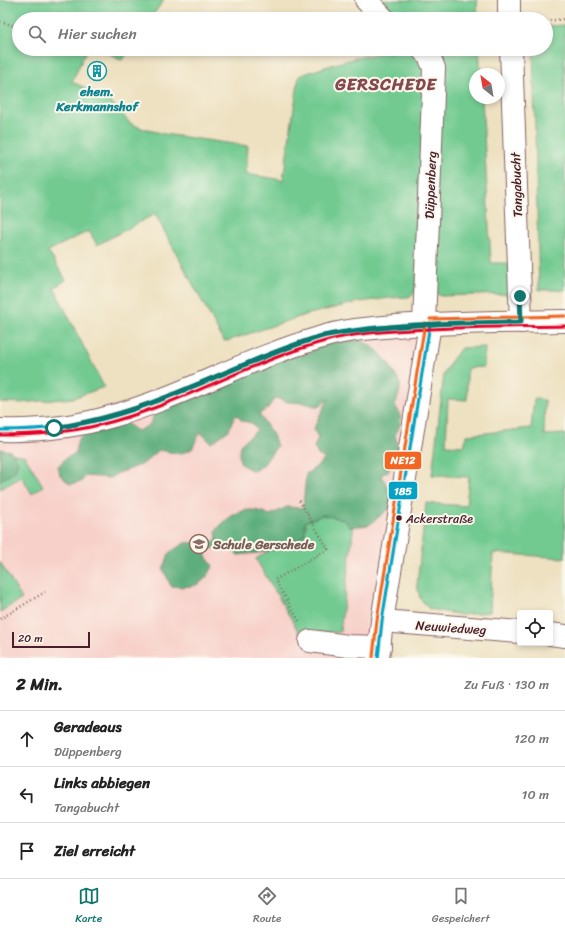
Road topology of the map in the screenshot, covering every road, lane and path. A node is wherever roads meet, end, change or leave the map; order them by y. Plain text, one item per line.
1 (366, 0) edge
2 (509, 0) edge
3 (377, 12) edge
4 (510, 12) edge
5 (565, 19) edge
6 (553, 20) edge
7 (0, 22) edge
8 (12, 25) edge
9 (429, 56) edge
10 (511, 56) edge
11 (521, 322) junction
12 (565, 322) edge
13 (427, 324) junction
14 (0, 430) edge
15 (299, 500) dead end
16 (44, 592) dead end
17 (0, 619) edge
18 (382, 621) junction
19 (517, 632) edge
20 (553, 634) edge
21 (565, 636) edge
22 (310, 641) joint
23 (379, 653) edge

1 - 3 street
2 - 4 street
5 - 6 path
7 - 8 path
9 - 13 street, Düppenberg
10 - 11 street, Tangabucht
11 - 12 street
11 - 13 street
13 - 14 street
13 - 18 street
15 - 22 path
16 - 17 path
18 - 19 street, Neuwiedweg
18 - 23 street
20 - 21 street
22 - 23 street

